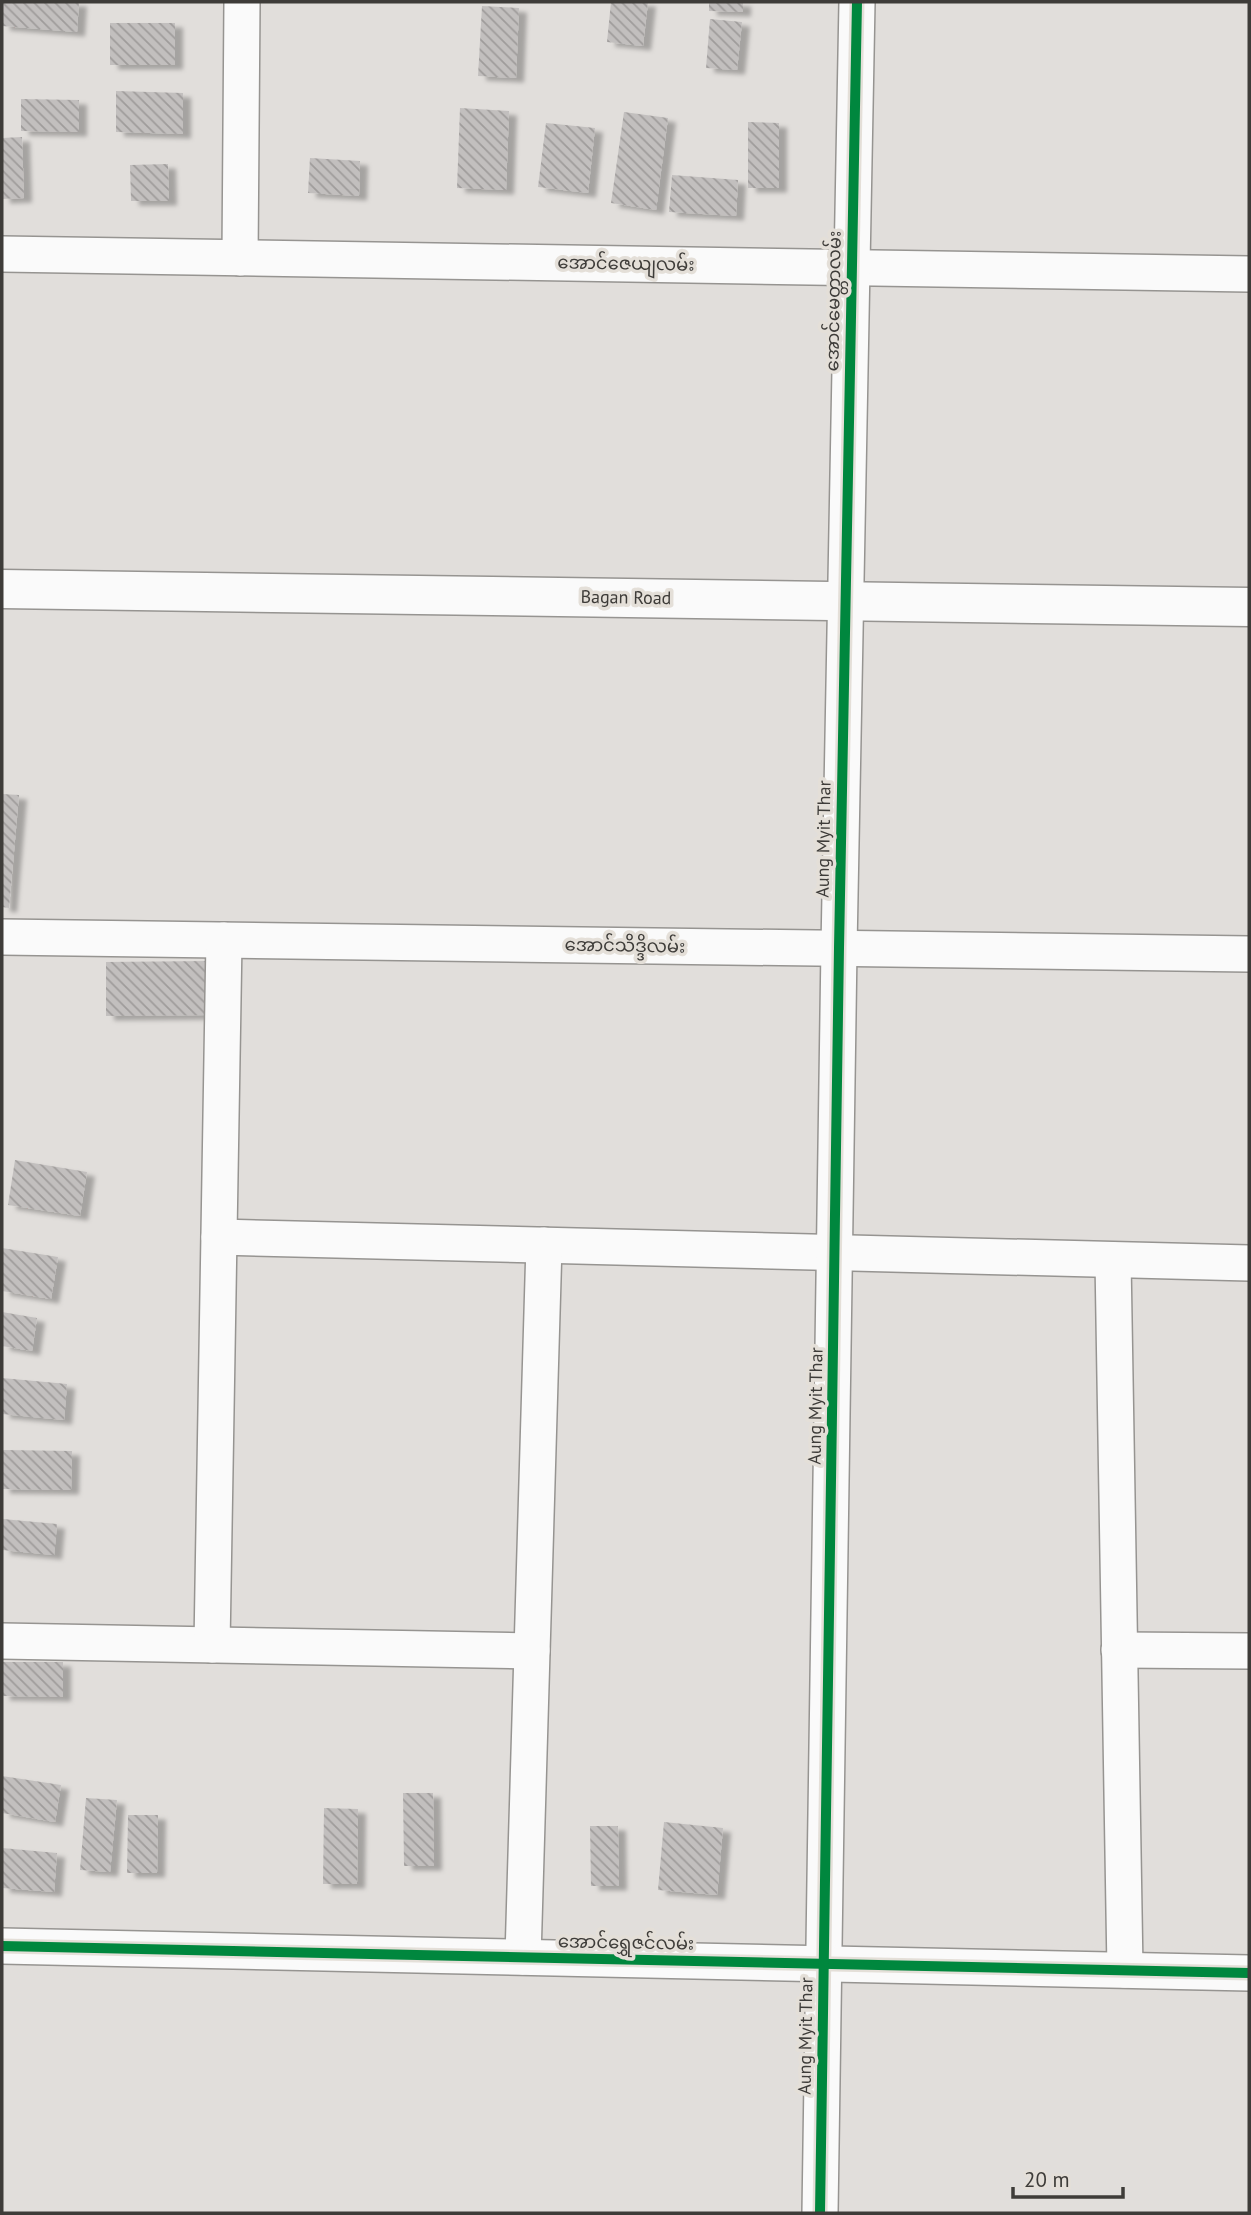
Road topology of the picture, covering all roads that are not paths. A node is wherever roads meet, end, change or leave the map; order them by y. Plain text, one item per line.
1 (242, 2) edge
2 (857, 2) edge
3 (2, 254) edge
4 (240, 258) junction
5 (851, 266) junction
6 (1249, 274) edge
7 (2, 589) edge
8 (845, 600) junction
9 (1249, 607) edge
10 (2, 937) edge
11 (224, 940) junction
12 (839, 948) junction
13 (1249, 954) edge
14 (219, 1237) junction
15 (544, 1245) junction
16 (835, 1252) junction
17 (1113, 1260) junction
18 (1249, 1263) edge
19 (2, 1641) edge
20 (212, 1645) junction
21 (1119, 1650) junction
22 (532, 1651) junction
23 (1249, 1651) edge
24 (2, 1946) edge
25 (523, 1957) junction
26 (824, 1964) junction
27 (1125, 1970) junction
28 (1249, 1973) edge
29 (820, 2213) edge

1 - 4 street
2 - 5 street, အောင်မေတ္တာလမ်း
3 - 4 street, အောင်ဇေယျလမ်း
4 - 5 street, အောင်ဇေယျလမ်း
5 - 6 street, အောင်ဇေယျလမ်း
5 - 8 street, အောင်မေတ္တာလမ်း
7 - 8 street, Bagan Road
8 - 9 street, Bagan Road
8 - 12 street, Aung Myit Thar
10 - 11 street, အောင်သိဒ္ဒိလမ်း
11 - 12 street, အောင်သိဒ္ဒိလမ်း
11 - 14 street
12 - 13 street, အောင်သိဒ္ဒိလမ်း
12 - 16 street, Aung Myit Thar
14 - 15 street
14 - 20 street
15 - 16 street
15 - 22 street
16 - 17 street
16 - 26 street, Aung Myit Thar
17 - 18 street
17 - 21 street
19 - 20 street
20 - 22 street
21 - 23 street
21 - 27 street
22 - 25 street
24 - 25 street, အောင်ရွှေဇင်လမ်း
25 - 26 street, အောင်ရွှေဇင်လမ်း
26 - 27 street, အောင်ရွှေဇင်လမ်း
26 - 29 street, Aung Myit Thar
27 - 28 street, အောင်ရွှေဇင်လမ်း

